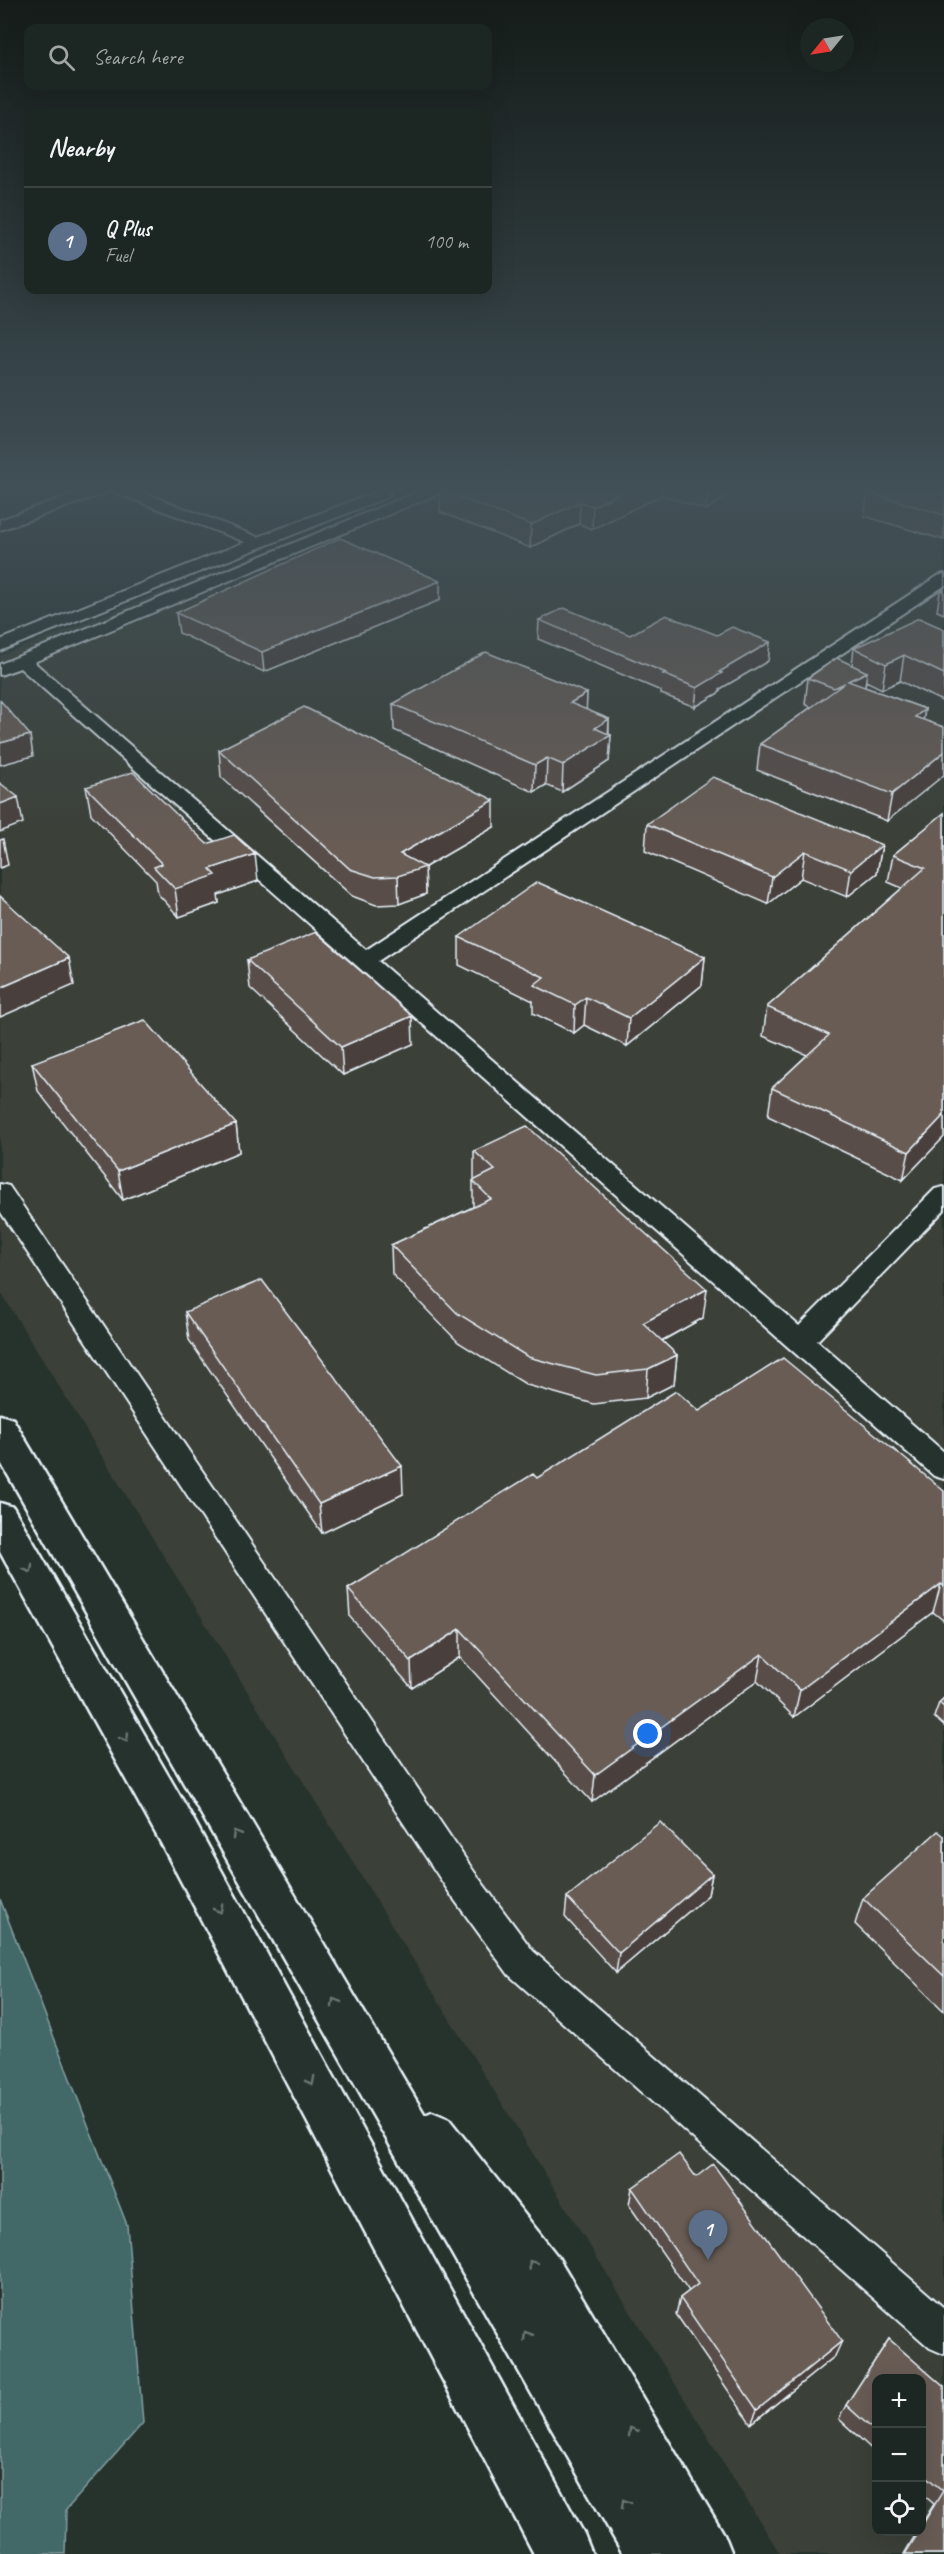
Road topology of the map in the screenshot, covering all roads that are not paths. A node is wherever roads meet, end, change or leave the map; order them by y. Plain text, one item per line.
1 (104, 604) edge
2 (159, 604) edge
3 (905, 604) edge
4 (0, 646) edge
5 (22, 661) junction
6 (814, 664) junction
7 (0, 670) edge
8 (834, 675) edge
9 (365, 960) junction
10 (0, 1192) edge
11 (944, 1195) edge
12 (801, 1341) junction
13 (0, 1430) edge
14 (944, 1468) edge
15 (0, 1518) edge
16 (355, 2037) junction
17 (944, 2334) edge
18 (564, 2554) edge
19 (654, 2554) edge
20 (704, 2554) edge

1 - 4 street
2 - 5 street
3 - 6 street
5 - 7 street
5 - 9 street
6 - 8 street
6 - 9 street
9 - 12 street
10 - 17 street
11 - 12 street
12 - 14 street
16 -> 13 highway
15 -> 18 highway
19 -> 16 highway
20 -> 16 highway

